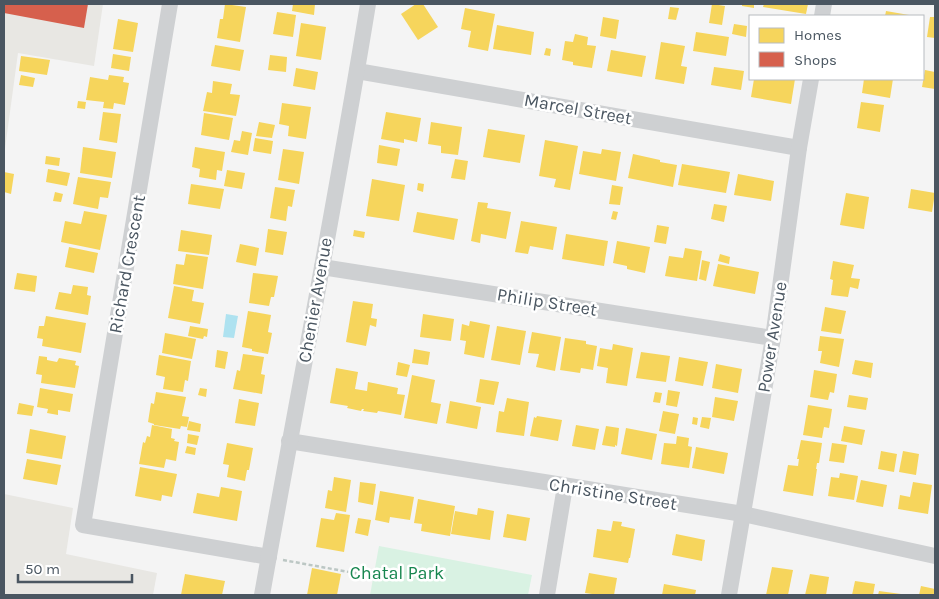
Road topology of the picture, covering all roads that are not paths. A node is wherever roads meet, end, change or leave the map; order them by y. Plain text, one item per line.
1 (170, 4) edge
2 (368, 4) edge
3 (357, 71) junction
4 (811, 80) edge
5 (799, 148) junction
6 (322, 267) junction
7 (773, 338) junction
8 (289, 441) junction
9 (565, 486) junction
10 (743, 514) junction
11 (935, 556) edge
12 (269, 558) junction
13 (262, 595) edge
14 (547, 595) edge
15 (729, 595) edge

1 - 12 street, Richard Crescent
2 - 3 street, Chenier Avenue
3 - 5 street, Marcel Street
3 - 6 street, Chenier Avenue
4 - 5 street, Power Avenue
5 - 7 street, Power Avenue
6 - 7 street, Philip Street
6 - 8 street, Chenier Avenue
7 - 10 street, Power Avenue
8 - 9 street, Christine Street
8 - 12 street, Chenier Avenue
9 - 10 street, Christine Street
9 - 14 street
10 - 11 street, Christine Street
10 - 15 street, Power Avenue
12 - 13 street, Chenier Avenue

